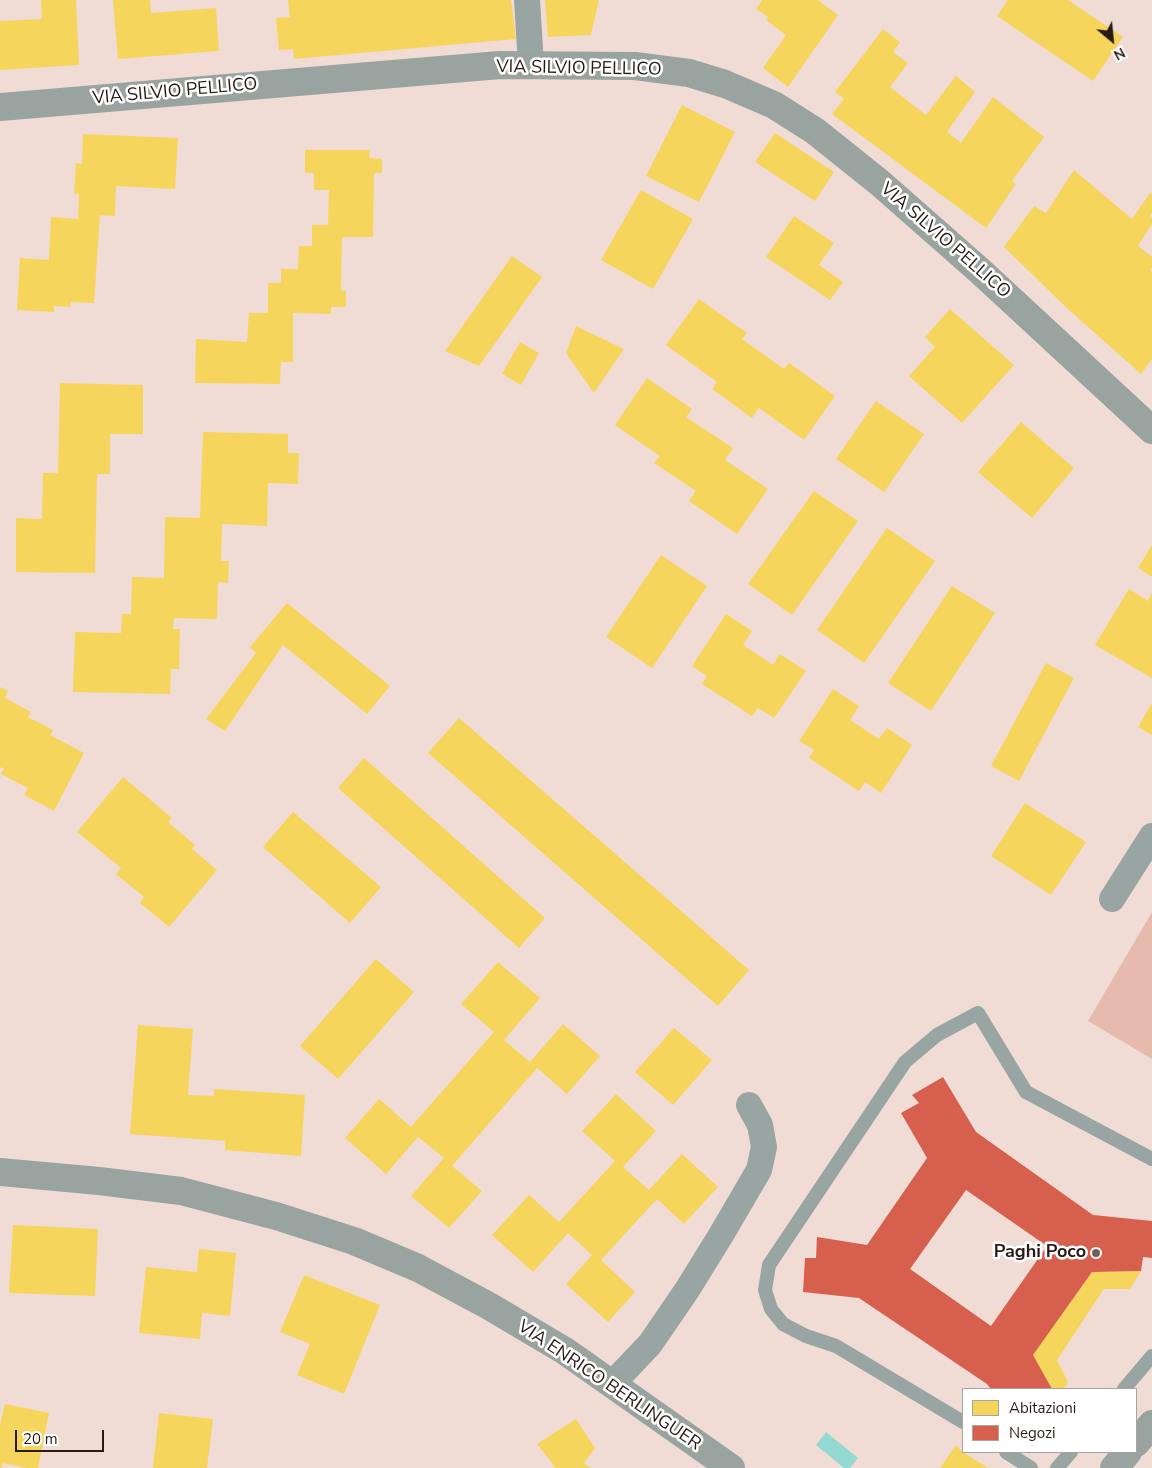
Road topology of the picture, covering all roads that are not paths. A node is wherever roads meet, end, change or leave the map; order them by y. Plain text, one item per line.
1 (527, 0) edge
2 (531, 66) junction
3 (0, 107) edge
4 (1152, 430) edge
5 (1152, 836) edge
6 (1112, 899) dead end
7 (749, 1105) dead end
8 (1152, 1159) edge
9 (0, 1172) edge
10 (1151, 1359) edge
11 (612, 1384) junction
12 (1125, 1388) edge
13 (962, 1421) edge
14 (1152, 1424) edge
15 (1137, 1442) edge
16 (1008, 1453) edge
17 (1070, 1453) edge
18 (1127, 1453) edge
19 (731, 1468) edge
20 (1031, 1468) edge
21 (1057, 1468) edge
22 (1114, 1468) edge

1 - 2 street
2 - 3 street, VIA SILVIO PELLICO
2 - 4 street, VIA SILVIO PELLICO
5 - 6 street
7 - 11 street
8 - 13 lane
9 - 11 street, VIA ENRICO BERLINGUER
10 - 12 lane
11 - 19 street, VIA ENRICO BERLINGUER
14 - 15 street
16 - 20 lane
17 - 21 lane
18 - 22 street

